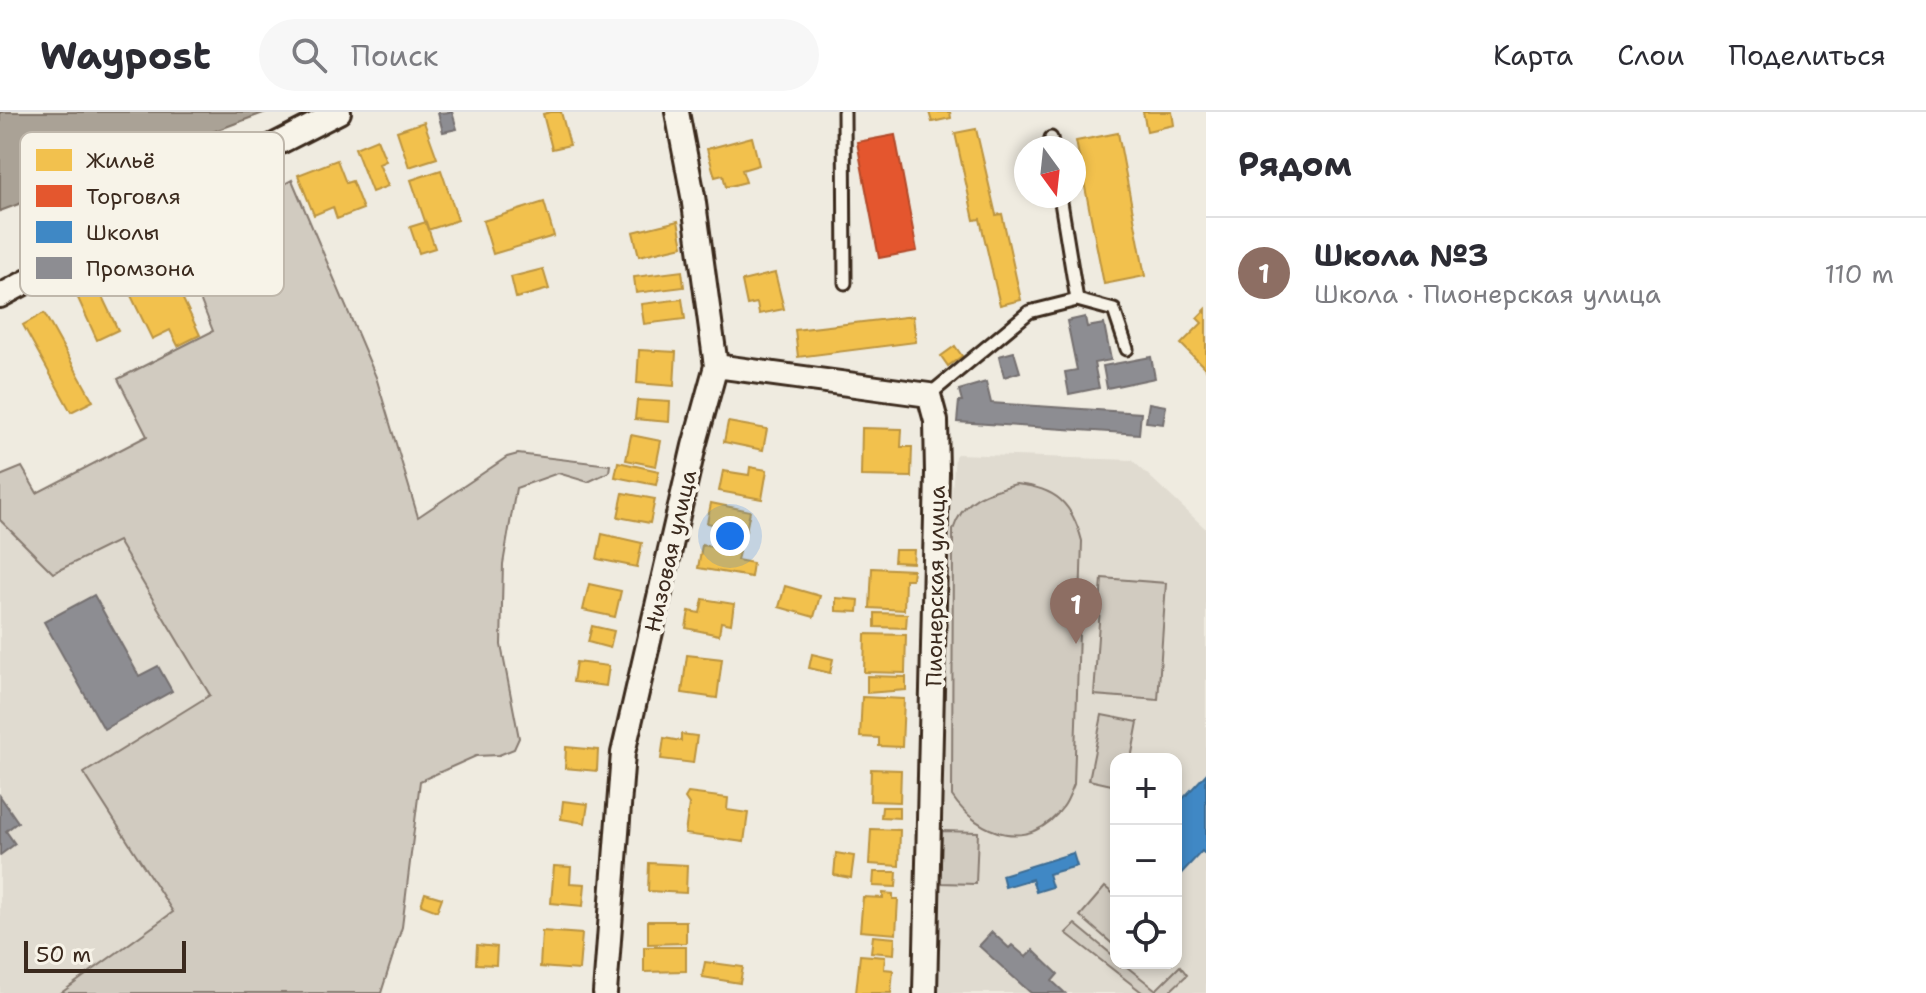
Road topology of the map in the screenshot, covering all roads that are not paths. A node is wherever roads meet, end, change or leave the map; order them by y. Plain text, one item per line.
1 (339, 112) edge
2 (677, 112) edge
3 (844, 112) edge
4 (284, 140) edge
5 (1062, 208) edge
6 (845, 283) dead end
7 (20, 285) edge
8 (0, 296) edge
9 (1077, 300) junction
10 (1127, 349) dead end
11 (716, 366) junction
12 (929, 395) junction
13 (605, 993) edge
14 (925, 993) edge

1 - 4 street
2 - 11 street, Низовая улица
3 - 6 lane
5 - 9 lane
7 - 8 street
9 - 10 lane
9 - 12 lane
11 - 12 street
11 - 13 street, Низовая улица
12 - 14 street, Пионерская улица

